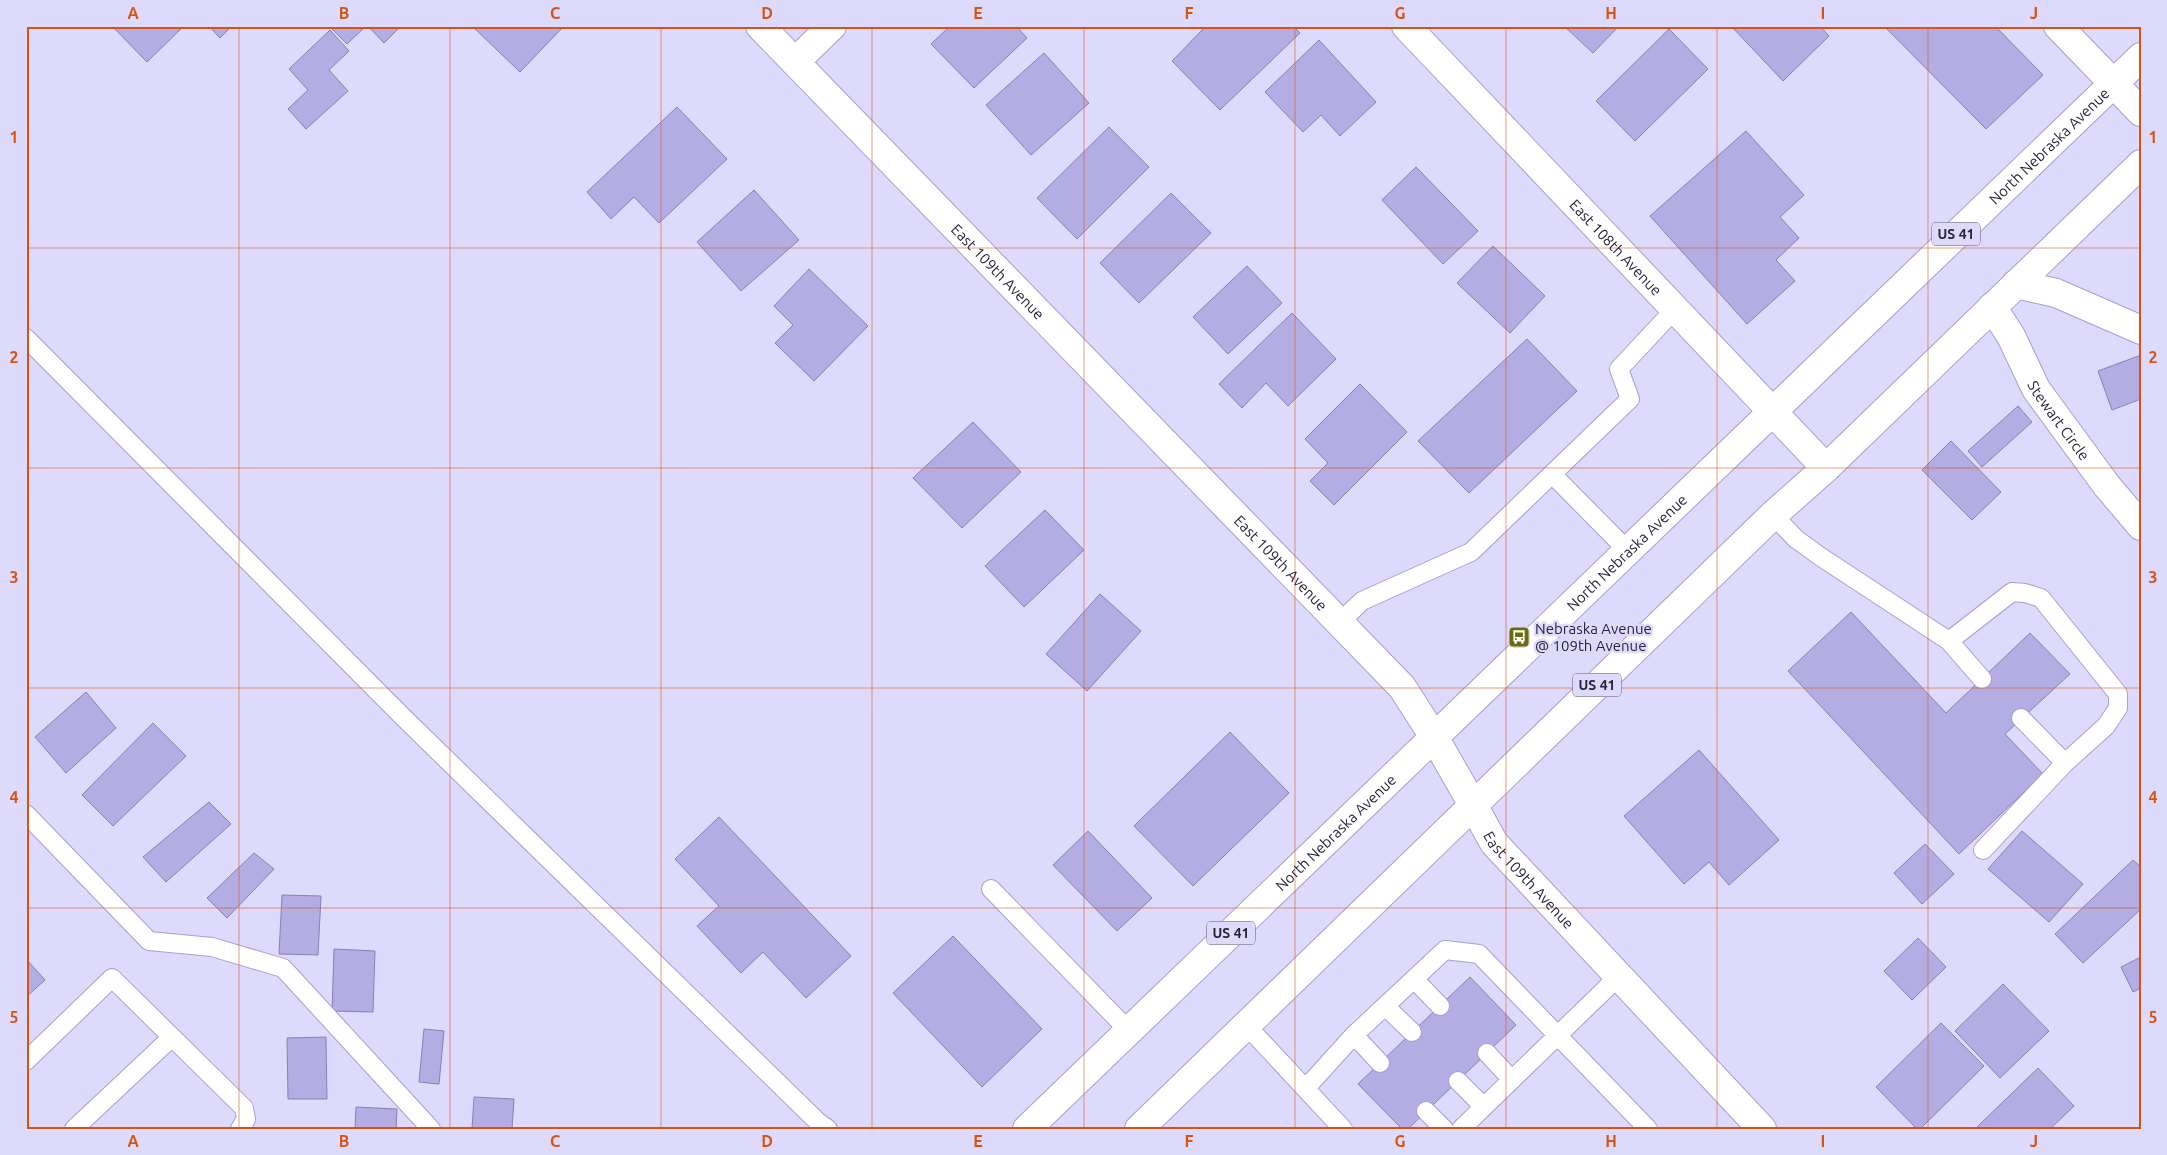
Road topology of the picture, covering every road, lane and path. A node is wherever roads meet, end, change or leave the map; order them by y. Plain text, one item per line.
1 (760, 26) edge
2 (832, 26) edge
3 (1406, 26) edge
4 (2058, 26) edge
5 (2141, 57) edge
6 (795, 62) junction
7 (2113, 84) junction
8 (2141, 112) edge
9 (2141, 164) edge
10 (2016, 284) junction
11 (1992, 307) junction
12 (1676, 308) junction
13 (2141, 330) edge
14 (26, 338) edge
15 (1772, 411) junction
16 (1826, 468) junction
17 (1552, 474) junction
18 (1773, 515) junction
19 (2141, 526) edge
20 (1627, 550) junction
21 (1338, 623) junction
22 (1949, 641) junction
23 (1982, 679) dead end
24 (2021, 718) dead end
25 (1434, 737) junction
26 (2065, 763) junction
27 (1473, 806) junction
28 (26, 814) edge
29 (1983, 850) dead end
30 (991, 889) dead end
31 (1619, 976) junction
32 (1415, 980) junction
33 (1385, 1006) junction
34 (1440, 1006) dead end
35 (1246, 1025) junction
36 (1130, 1030) junction
37 (1412, 1032) dead end
38 (1558, 1034) junction
39 (1354, 1035) junction
40 (171, 1038) junction
41 (1487, 1053) dead end
42 (26, 1062) edge
43 (1380, 1063) dead end
44 (1512, 1080) junction
45 (1458, 1081) dead end
46 (1306, 1088) junction
47 (1484, 1107) junction
48 (1426, 1111) dead end
49 (74, 1129) edge
50 (240, 1129) edge
51 (431, 1129) edge
52 (828, 1129) edge
53 (1027, 1129) edge
54 (1139, 1129) edge
55 (1343, 1129) edge
56 (1444, 1129) edge
57 (1461, 1129) edge
58 (1648, 1129) edge
59 (1762, 1129) edge

1 - 6 main road, East 109th Avenue
2 - 6 main road
3 - 12 main road, East 108th Avenue
4 - 7 main road
5 - 7 main road, North Nebraska Avenue / US 41
6 - 21 main road, East 109th Avenue
7 - 8 main road
7 - 15 main road, North Nebraska Avenue / US 41
9 - 10 main road, US 41
10 - 11 main road, US 41
10 - 13 main road
11 - 16 main road, US 41
11 - 19 main road, Stewart Circle
12 - 15 main road, East 108th Avenue
12 - 17 lane
14 - 52 lane
15 - 16 main road, East 108th Avenue
15 - 20 main road, North Nebraska Avenue / US 41
16 - 18 main road, US 41
17 - 20 lane
17 - 21 lane
18 - 22 lane
18 - 27 main road, US 41
20 - 25 main road, North Nebraska Avenue / US 41
21 - 25 main road, East 109th Avenue
22 - 23 lane
22 - 26 lane
24 - 26 lane
25 - 27 main road, East 109th Avenue
25 - 36 main road, North Nebraska Avenue / US 41
26 - 29 lane
27 - 31 main road, East 109th Avenue
27 - 35 main road, US 41
28 - 51 lane
30 - 36 lane
31 - 38 lane
31 - 59 main road, East 109th Avenue
32 - 33 lane
32 - 34 lane
32 - 38 lane
33 - 37 lane
33 - 39 lane
35 - 46 lane
35 - 54 main road, US 41
36 - 53 main road, North Nebraska Avenue / US 41
38 - 44 lane
38 - 58 lane
39 - 43 lane
39 - 46 lane
40 - 42 lane
40 - 49 lane
40 - 50 lane
41 - 44 lane
44 - 47 lane
45 - 47 lane
46 - 55 lane
47 - 57 lane
48 - 56 lane

